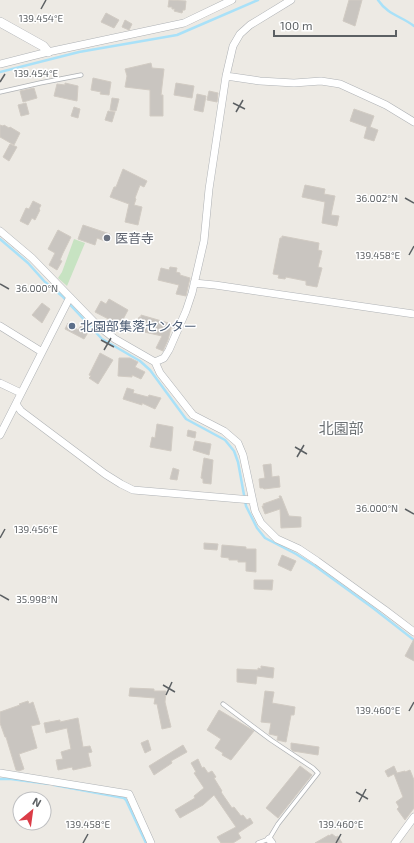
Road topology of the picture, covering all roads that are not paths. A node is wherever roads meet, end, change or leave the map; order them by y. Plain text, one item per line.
1 (232, 0) edge
2 (291, 0) edge
3 (0, 22) edge
4 (48, 52) junction
5 (0, 64) edge
6 (81, 75) dead end
7 (226, 76) junction
8 (0, 92) edge
9 (414, 122) edge
10 (0, 231) edge
11 (194, 283) junction
12 (70, 297) junction
13 (414, 314) edge
14 (0, 326) edge
15 (42, 352) junction
16 (155, 362) junction
17 (0, 383) edge
18 (21, 393) junction
19 (16, 404) junction
20 (0, 435) edge
21 (252, 500) junction
22 (414, 632) edge
23 (223, 704) dead end
24 (0, 773) edge
25 (414, 817) edge
26 (408, 826) junction
27 (414, 831) edge
28 (270, 841) edge
29 (151, 843) edge
30 (258, 843) edge
31 (396, 843) edge

1 - 4 street
2 - 7 street
3 - 4 street
4 - 5 street
6 - 8 lane
7 - 9 street
7 - 11 street
10 - 12 street
11 - 13 street
11 - 16 street
12 - 15 street
12 - 16 street
14 - 15 street
15 - 18 street
16 - 21 street
17 - 18 street
18 - 19 street
19 - 20 street
19 - 21 street
21 - 22 street
23 - 28 lane
24 - 29 street
25 - 26 street
26 - 27 street
26 - 31 street
28 - 30 lane

